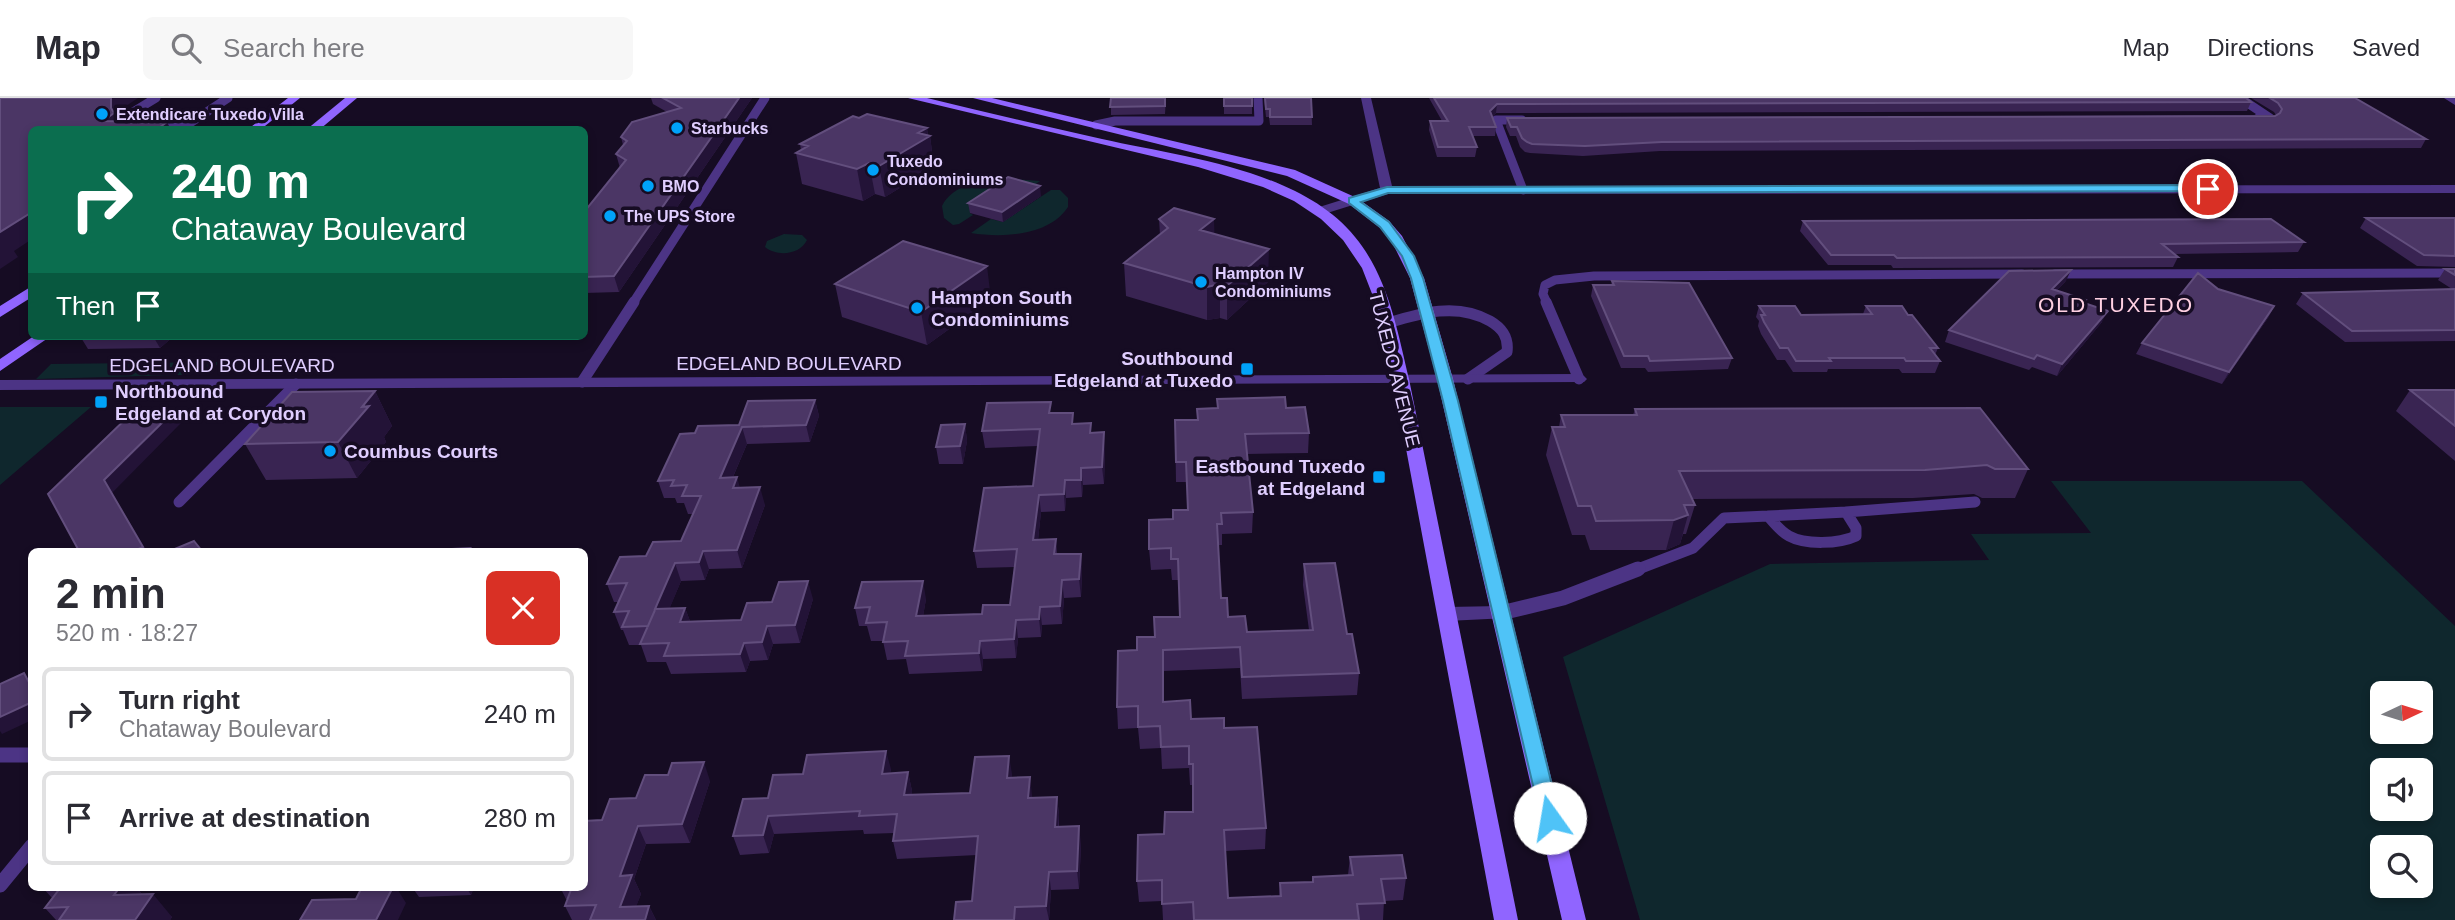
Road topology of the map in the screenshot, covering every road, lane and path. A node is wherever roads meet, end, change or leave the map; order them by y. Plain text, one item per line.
1 (156, 98) edge
2 (228, 98) edge
3 (295, 98) edge
4 (352, 98) edge
5 (765, 98) edge
6 (913, 98) edge
7 (978, 98) edge
8 (1258, 98) edge
9 (1366, 98) edge
10 (2240, 98) edge
11 (2449, 98) edge
12 (2455, 102) edge
13 (130, 114) joint
14 (2242, 118) edge
15 (1537, 120) edge
16 (1096, 125) junction
17 (257, 126) edge
18 (317, 126) edge
19 (2455, 189) edge
20 (1387, 190) junction
21 (1523, 190) junction
22 (1353, 201) junction
23 (1320, 211) junction
24 (2455, 273) edge
25 (28, 293) edge
26 (1426, 312) junction
27 (0, 313) edge
28 (1388, 323) junction
29 (38, 340) edge
30 (0, 366) edge
31 (1401, 379) junction
32 (1445, 379) junction
33 (1468, 379) junction
34 (1579, 379) joint
35 (582, 383) junction
36 (296, 384) junction
37 (0, 385) edge
38 (179, 502) dead end
39 (1975, 502) dead end
40 (1846, 512) junction
41 (1768, 516) junction
42 (1501, 613) junction
43 (1447, 614) junction
44 (0, 755) edge
45 (28, 755) edge
46 (28, 851) edge
47 (0, 885) edge
48 (1506, 920) edge
49 (1574, 920) edge

1 - 13 lane
2 - 13 lane
3 - 17 main road
4 - 18 main road
5 - 35 lane
6 - 23 main road, TUXEDO AVENUE
7 - 16 main road
8 - 16 lane
9 - 20 street
10 - 14 lane
11 - 12 street
15 - 21 lane
16 - 22 main road
19 - 21 street
20 - 21 street
20 - 22 street
22 - 23 street
22 - 26 main road
23 - 28 main road, TUXEDO AVENUE
24 - 34 lane
25 - 27 main road
26 - 28 lane
26 - 32 main road
26 - 33 lane
28 - 31 main road, TUXEDO AVENUE
29 - 30 main road
31 - 32 street, EDGELAND BOULEVARD
31 - 35 street, EDGELAND BOULEVARD
31 - 43 main road, TUXEDO AVENUE
32 - 33 street, EDGELAND BOULEVARD
32 - 42 main road
33 - 34 street, EDGELAND BOULEVARD
35 - 36 street, EDGELAND BOULEVARD
36 - 37 street, EDGELAND BOULEVARD
36 - 38 lane
39 - 40 lane
40 - 41 lane
40 - 41 lane
41 - 42 lane
42 - 43 street
42 - 49 main road
43 - 48 main road, TUXEDO AVENUE
44 - 45 lane
46 - 47 lane

